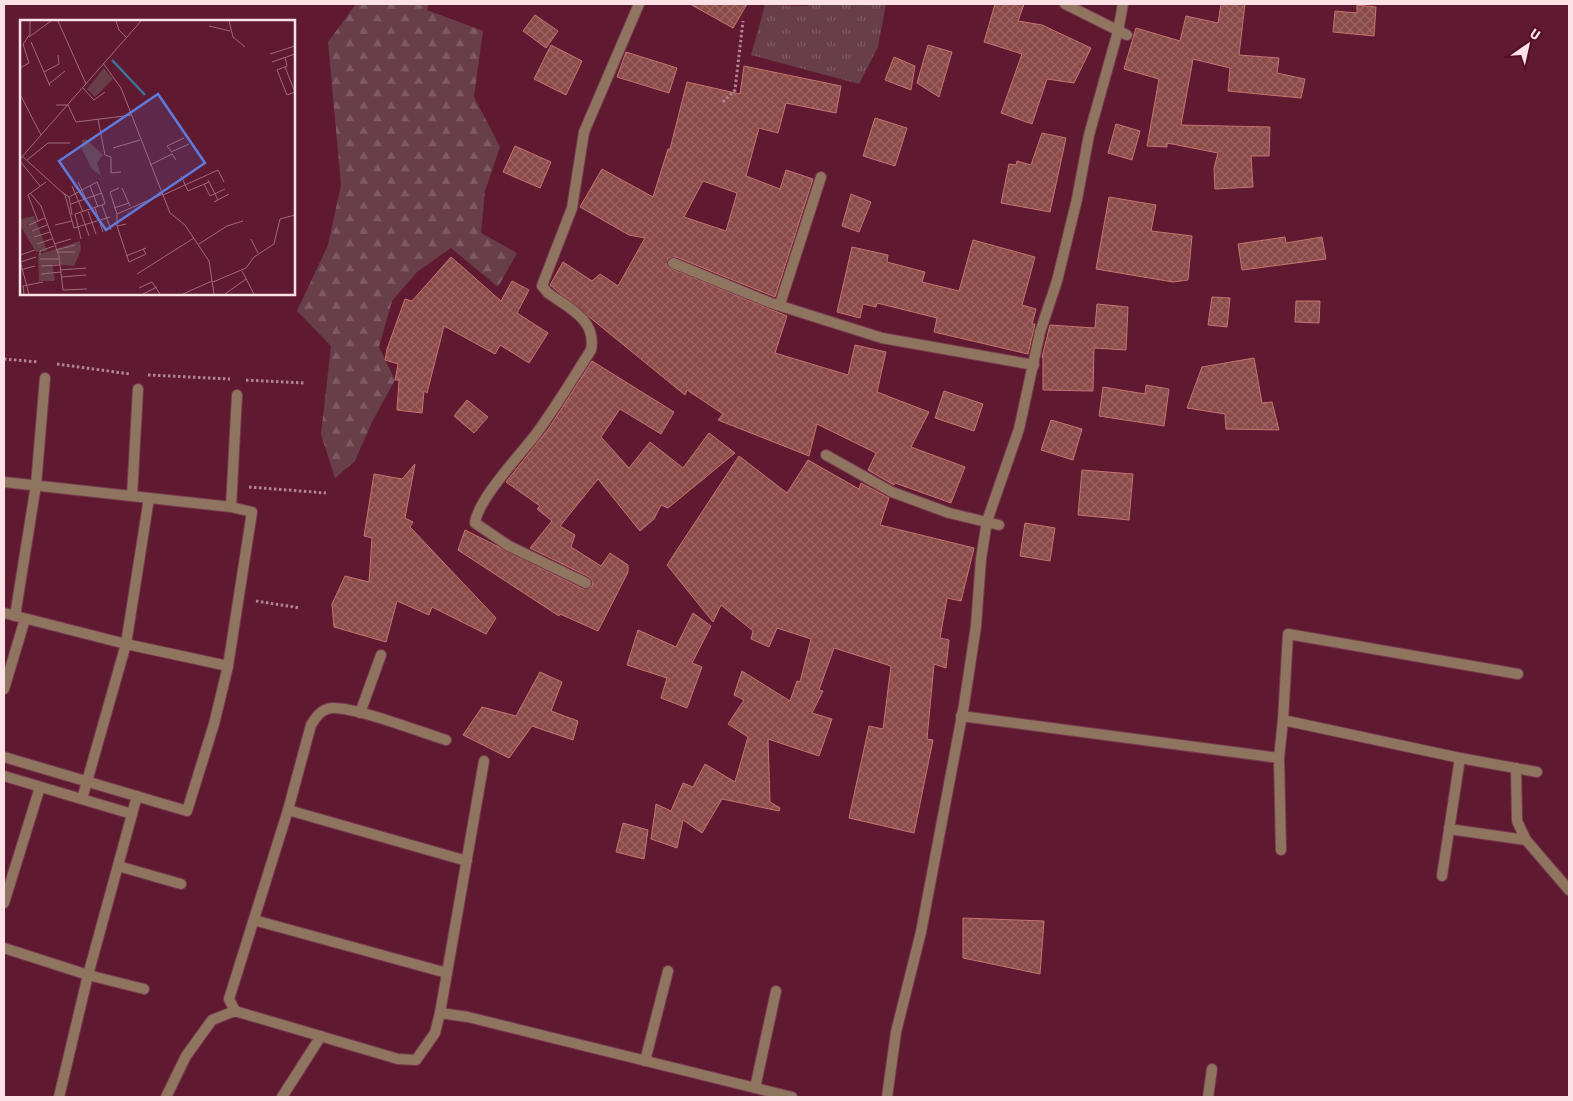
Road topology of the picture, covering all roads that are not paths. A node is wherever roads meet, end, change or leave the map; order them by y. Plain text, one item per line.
1 (639, 4) edge
2 (1065, 4) edge
3 (1123, 4) edge
4 (1123, 33) junction
5 (821, 176) dead end
6 (673, 263) dead end
7 (780, 304) junction
8 (1034, 365) junction
9 (45, 378) dead end
10 (138, 389) dead end
11 (238, 395) dead end
12 (826, 455) dead end
13 (4, 482) edge
14 (36, 485) junction
15 (132, 496) junction
16 (149, 498) junction
17 (230, 507) junction
18 (987, 521) junction
19 (999, 525) dead end
20 (586, 583) dead end
21 (4, 612) edge
22 (20, 617) junction
23 (126, 644) junction
24 (381, 655) dead end
25 (228, 666) junction
26 (1518, 674) dead end
27 (4, 689) edge
28 (360, 713) junction
29 (962, 716) junction
30 (1283, 720) junction
31 (446, 740) dead end
32 (4, 757) edge
33 (1279, 758) junction
34 (1460, 758) junction
35 (484, 762) dead end
36 (1516, 768) junction
37 (1537, 772) dead end
38 (4, 776) edge
39 (87, 782) junction
40 (40, 787) junction
41 (137, 796) junction
42 (82, 799) junction
43 (288, 810) junction
44 (132, 814) junction
45 (1450, 829) junction
46 (1526, 840) junction
47 (1281, 850) dead end
48 (467, 861) junction
49 (118, 866) junction
50 (1442, 876) dead end
51 (181, 884) dead end
52 (1569, 890) edge
53 (4, 903) edge
54 (254, 920) junction
55 (4, 948) edge
56 (668, 972) dead end
57 (448, 973) junction
58 (88, 975) junction
59 (144, 990) dead end
60 (776, 991) dead end
61 (235, 1011) junction
62 (440, 1013) junction
63 (321, 1036) junction
64 (645, 1061) junction
65 (1212, 1068) dead end
66 (755, 1088) junction
67 (59, 1097) edge
68 (166, 1097) edge
69 (282, 1097) edge
70 (792, 1097) edge
71 (887, 1097) edge
72 (1208, 1097) edge

1 - 20 street
2 - 4 street
3 - 4 street
4 - 8 street
5 - 7 street
6 - 7 street
7 - 8 street
8 - 18 street
9 - 14 street
10 - 15 street
11 - 17 street
12 - 18 street
13 - 14 street
14 - 15 street
14 - 22 street
15 - 16 street
16 - 17 street
16 - 23 street
17 - 25 street
18 - 19 street
18 - 29 street
21 - 22 street
22 - 23 street
22 - 27 street
23 - 25 street
23 - 39 street
24 - 28 street
25 - 41 street
26 - 30 street
28 - 31 street
28 - 43 street
29 - 33 street
29 - 71 street
30 - 33 street
30 - 34 street
32 - 39 street
33 - 47 street
34 - 36 street
34 - 45 street
35 - 48 street
36 - 37 street
36 - 46 street
38 - 40 street
39 - 41 street
39 - 42 street
40 - 42 street
40 - 53 street
41 - 44 street
42 - 44 street
43 - 48 street
43 - 54 street
44 - 49 street
45 - 46 street
45 - 50 street
46 - 52 street
48 - 57 street
49 - 51 street
49 - 58 street
54 - 57 street
54 - 61 street
55 - 58 street
56 - 64 street
57 - 62 street
58 - 59 street
58 - 67 street
60 - 66 street
61 - 63 street
61 - 68 street
62 - 63 street
62 - 64 street
63 - 69 street
64 - 66 street
65 - 72 street
66 - 70 street

